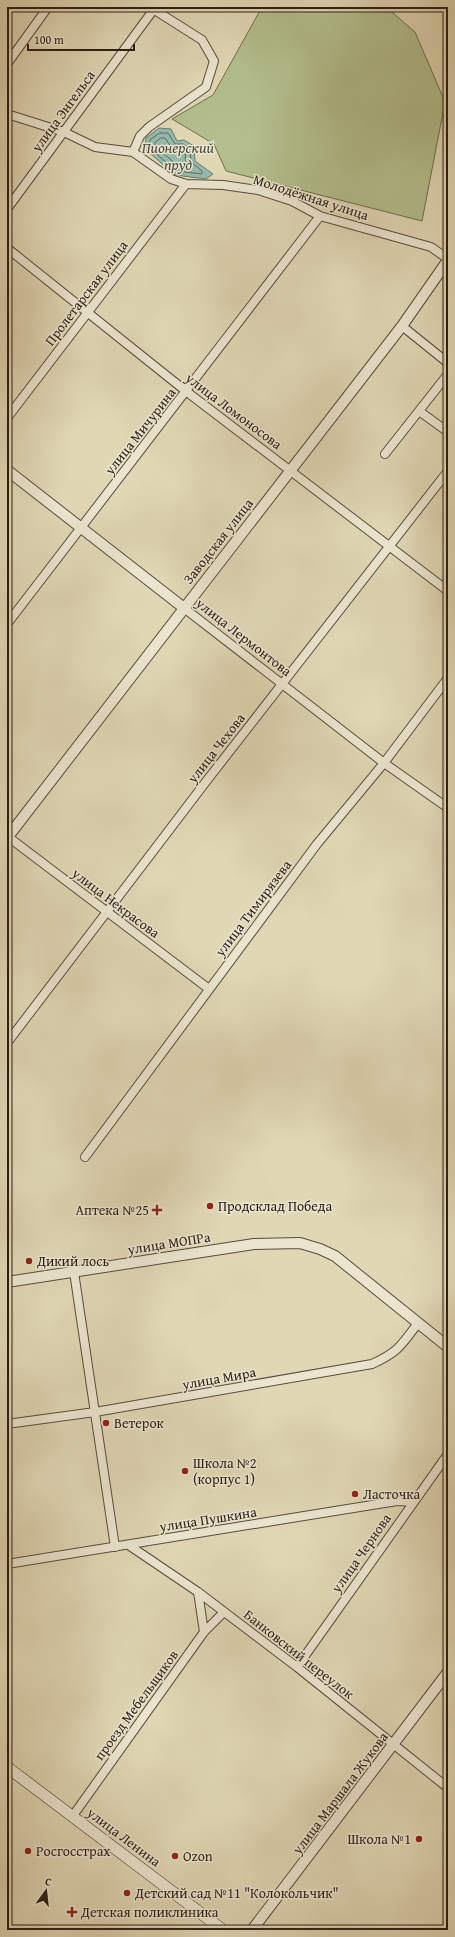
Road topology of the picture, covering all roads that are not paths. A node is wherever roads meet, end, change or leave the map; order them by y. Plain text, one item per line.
1 (48, 7) edge
2 (152, 8) edge
3 (7, 64) edge
4 (7, 114) edge
5 (64, 132) junction
6 (133, 152) junction
7 (186, 184) junction
8 (7, 209) edge
9 (320, 216) junction
10 (7, 248) edge
11 (448, 259) edge
12 (87, 311) junction
13 (402, 326) junction
14 (448, 363) edge
15 (448, 374) edge
16 (187, 392) junction
17 (419, 411) junction
18 (7, 418) edge
19 (448, 432) edge
20 (386, 454) dead end
21 (7, 470) edge
22 (291, 470) junction
23 (448, 471) edge
24 (81, 527) junction
25 (390, 546) junction
26 (448, 591) edge
27 (184, 608) junction
28 (7, 624) edge
29 (448, 678) edge
30 (282, 685) junction
31 (384, 763) junction
32 (448, 808) edge
33 (7, 837) edge
34 (106, 912) junction
35 (209, 989) junction
36 (7, 1043) edge
37 (85, 1157) dead end
38 (74, 1272) junction
39 (7, 1282) edge
40 (418, 1324) junction
41 (448, 1347) edge
42 (95, 1412) junction
43 (7, 1424) edge
44 (448, 1454) edge
45 (413, 1502) junction
46 (130, 1546) junction
47 (115, 1547) junction
48 (7, 1564) edge
49 (198, 1592) junction
50 (224, 1612) junction
51 (204, 1632) junction
52 (296, 1667) junction
53 (448, 1672) edge
54 (393, 1746) junction
55 (7, 1767) edge
56 (448, 1788) edge
57 (72, 1816) junction
58 (223, 1930) edge
59 (252, 1930) edge

1 - 3 street
2 - 5 street, улица Энгельса
2 - 6 street
4 - 5 street, Молодёжная улица
5 - 6 street, Молодёжная улица
5 - 8 street, улица Энгельса
6 - 7 street, Молодёжная улица
7 - 9 street, Молодёжная улица
7 - 12 street, Пролетарская улица
9 - 11 street, Молодёжная улица
9 - 16 street, улица Мичурина
10 - 12 street, улица Ломоносова
11 - 13 street, Заводская улица
12 - 16 street, улица Ломоносова
12 - 18 street, Пролетарская улица
13 - 14 street
13 - 22 street, Заводская улица
15 - 17 street
16 - 22 street, улица Ломоносова
16 - 24 street, улица Мичурина
17 - 19 street
17 - 20 street
21 - 24 street, улица Лермонтова
22 - 25 street, улица Ломоносова
22 - 27 street, Заводская улица
23 - 25 street, улица Чехова
24 - 27 street, улица Лермонтова
24 - 28 street, улица Мичурина
25 - 26 street, улица Ломоносова
25 - 30 street, улица Чехова
27 - 30 street, улица Лермонтова
27 - 33 street, Заводская улица
29 - 31 street, улица Тимирязева
30 - 31 street, улица Лермонтова
30 - 34 street, улица Чехова
31 - 32 street, улица Лермонтова
31 - 35 street, улица Тимирязева
33 - 34 street, улица Некрасова
34 - 35 street, улица Некрасова
34 - 36 street, улица Чехова
35 - 37 street, улица Тимирязева
38 - 39 street, улица МОПРа
38 - 40 street, улица МОПРа
38 - 42 street
40 - 41 street, улица МОПРа
40 - 42 street, улица Мира
42 - 43 street, улица Мира
42 - 47 street
44 - 45 street, улица Чернова
45 - 46 street, улица Пушкина
45 - 52 street, улица Чернова
46 - 47 street, улица Пушкина
46 - 49 street, Банковский переулок
47 - 48 street, улица Пушкина
49 - 50 street, Банковский переулок
49 - 51 street
50 - 51 street, проезд Мебельщиков
50 - 52 street, Банковский переулок
51 - 57 street, проезд Мебельщиков
52 - 54 street, Банковский переулок
53 - 54 street, улица Маршала Жукова
54 - 56 street, Банковский переулок
54 - 59 street, улица Маршала Жукова
55 - 57 main road, улица Ленина
57 - 58 main road, улица Ленина

